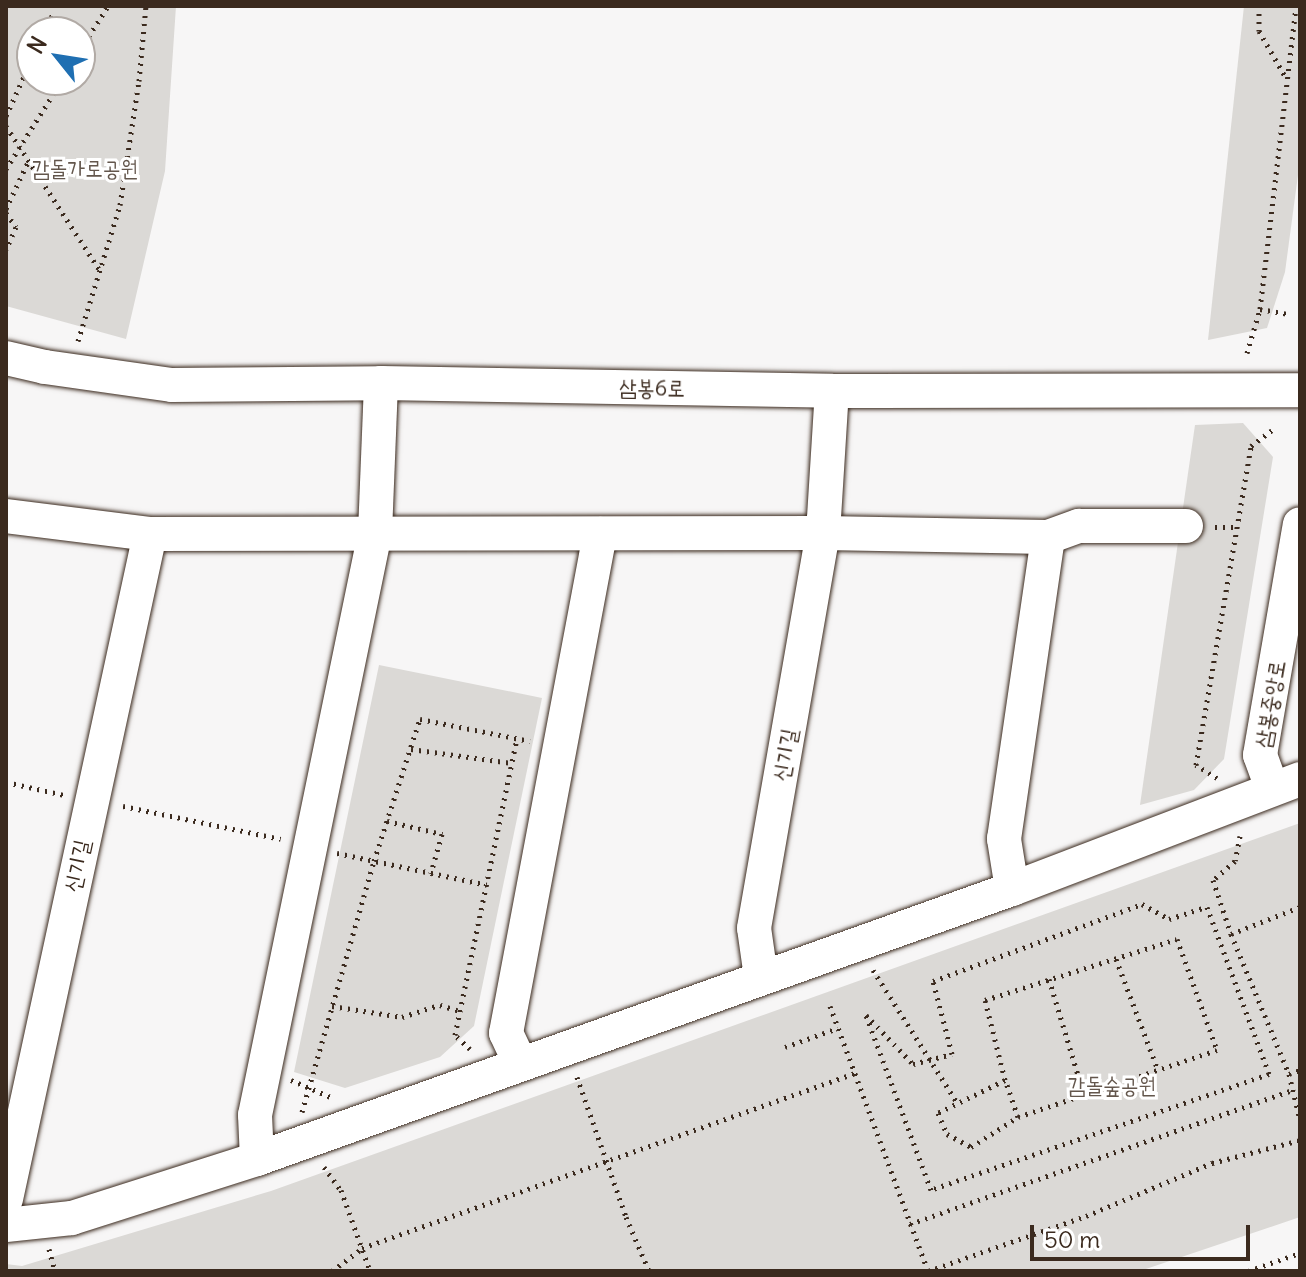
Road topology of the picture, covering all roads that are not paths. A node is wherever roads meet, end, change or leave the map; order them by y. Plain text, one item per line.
1 (6, 358) edge
2 (381, 383) junction
3 (1300, 390) edge
4 (832, 391) junction
5 (6, 516) edge
6 (1300, 524) edge
7 (1186, 526) dead end
8 (375, 533) junction
9 (823, 533) junction
10 (150, 534) junction
11 (600, 534) junction
12 (1048, 537) junction
13 (1286, 784) edge
14 (1012, 889) junction
15 (761, 977) junction
16 (520, 1063) junction
17 (257, 1159) junction
18 (6, 1199) edge
19 (6, 1225) edge

1 - 2 street, 삼봉6로
2 - 4 street, 삼봉6로
2 - 8 street
3 - 4 street, 삼봉6로
4 - 9 street, 신기길
5 - 10 street
6 - 13 street, 삼봉중앙로
7 - 12 street
8 - 10 street
8 - 11 street
8 - 17 street
9 - 11 street
9 - 12 street
9 - 15 street, 신기길
10 - 18 street, 신기길
11 - 16 street
12 - 14 street
13 - 14 street
14 - 15 street
15 - 16 street
16 - 17 street
17 - 19 street

